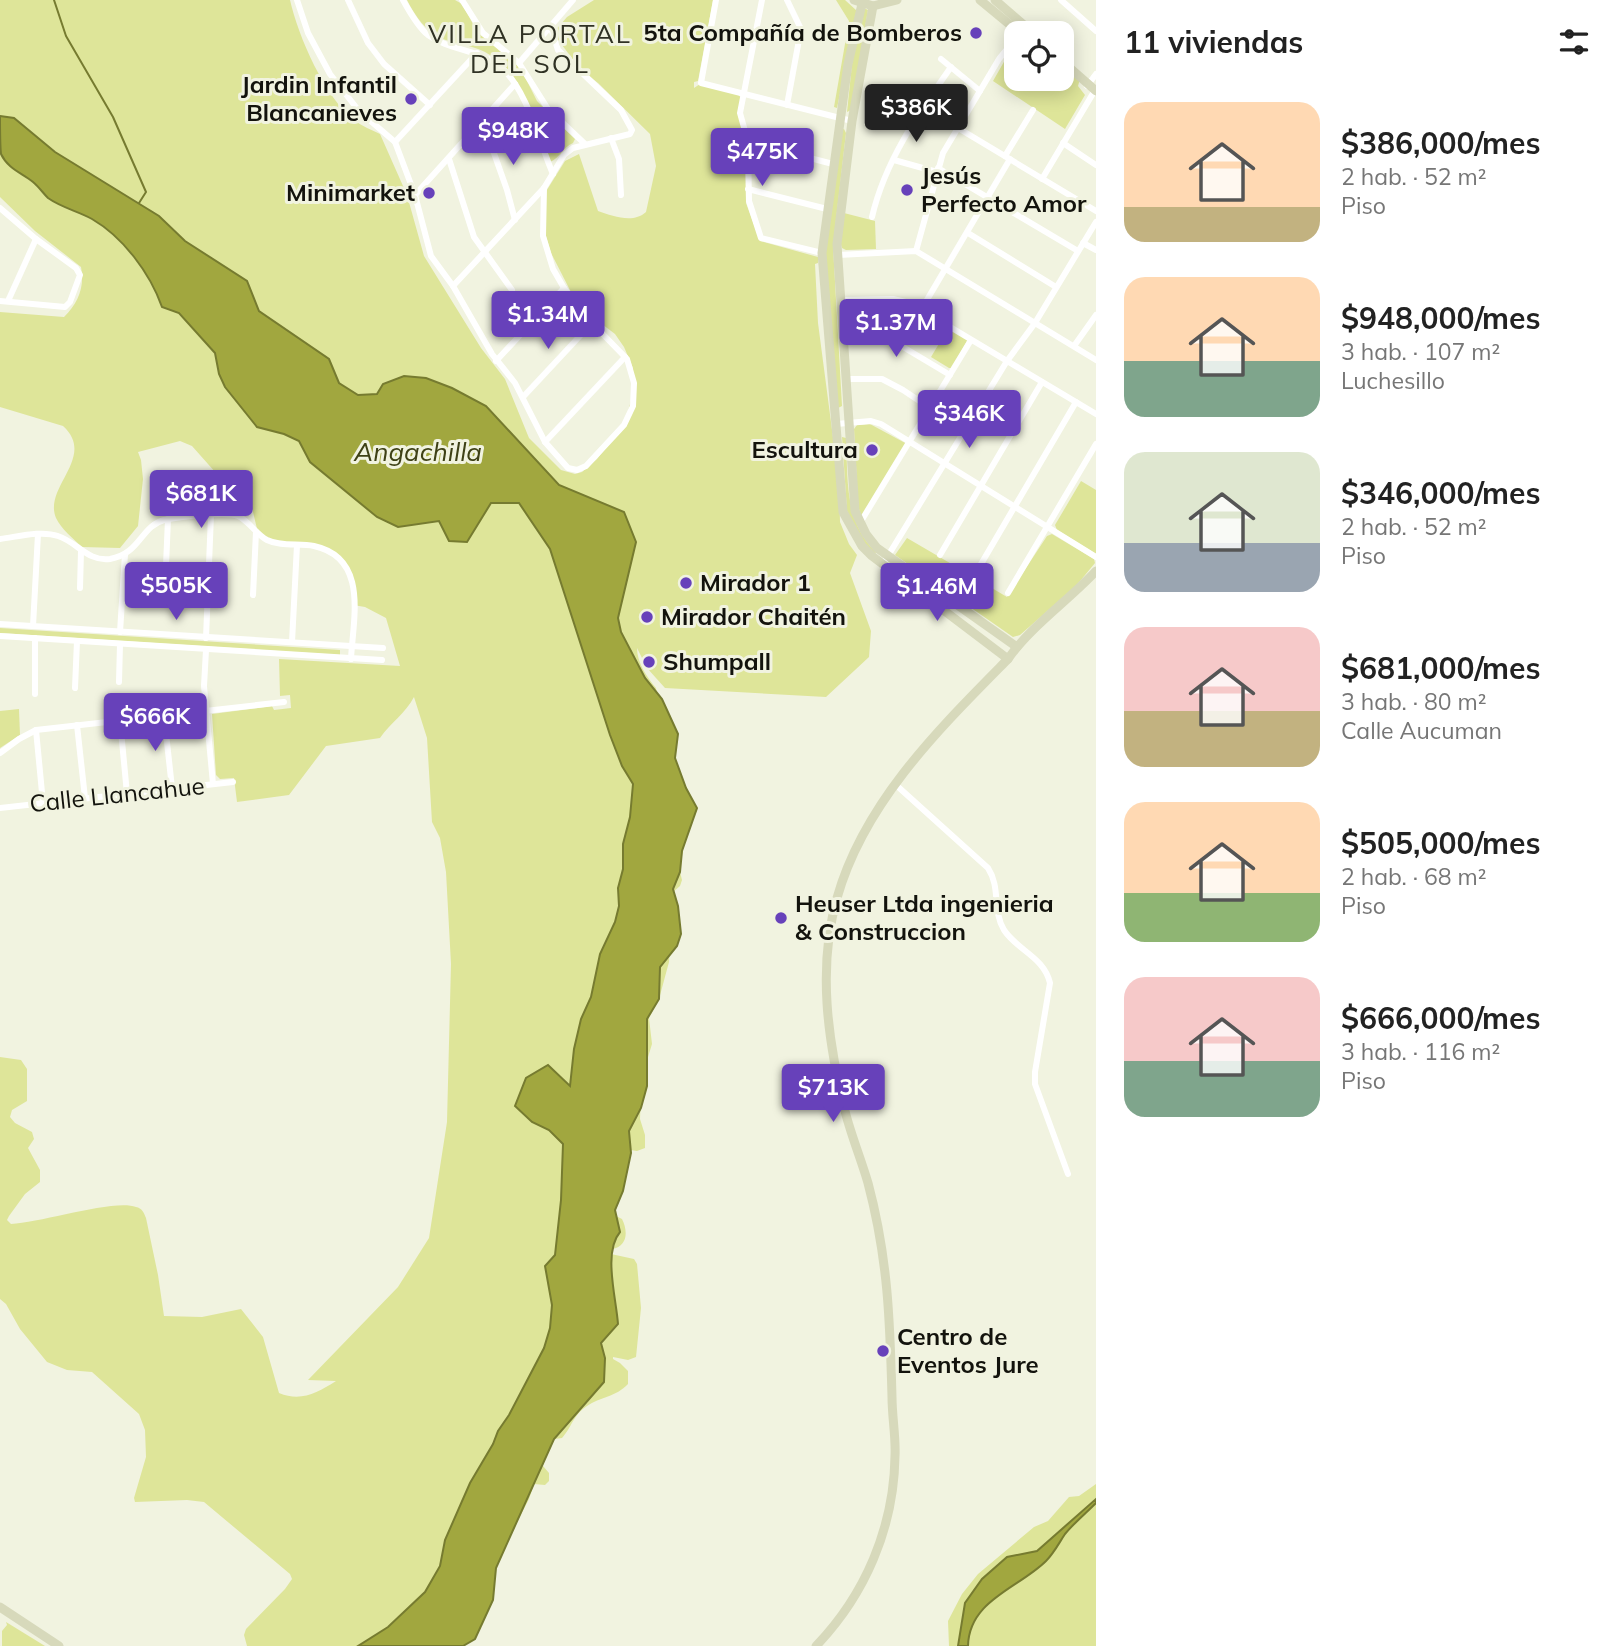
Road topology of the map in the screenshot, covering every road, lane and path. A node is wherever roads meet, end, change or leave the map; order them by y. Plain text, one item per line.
1 (297, 0) edge
2 (348, 0) edge
3 (402, 0) edge
4 (462, 0) edge
5 (573, 0) edge
6 (716, 0) edge
7 (762, 0) edge
8 (786, 0) edge
9 (897, 0) edge
10 (980, 0) edge
11 (995, 0) edge
12 (1061, 0) edge
13 (858, 2) edge
14 (873, 6) junction
15 (1007, 21) edge
16 (1013, 21) edge
17 (550, 25) junction
18 (1096, 31) edge
19 (477, 53) junction
20 (1004, 54) edge
21 (942, 59) dead end
22 (519, 63) junction
23 (951, 66) junction
24 (1074, 73) edge
25 (1096, 74) edge
26 (515, 84) junction
27 (1091, 89) edge
28 (980, 91) junction
29 (743, 93) junction
30 (430, 104) junction
31 (787, 105) junction
32 (1033, 110) dead end
33 (840, 118) junction
34 (852, 121) junction
35 (483, 122) junction
36 (958, 128) junction
37 (611, 138) junction
38 (395, 142) junction
39 (748, 142) junction
40 (1063, 143) junction
41 (585, 144) junction
42 (1007, 158) junction
43 (449, 159) junction
44 (894, 160) junction
45 (832, 164) junction
46 (1096, 165) edge
47 (937, 170) junction
48 (553, 174) junction
49 (1042, 179) junction
50 (544, 188) junction
51 (748, 189) junction
52 (415, 195) junction
53 (621, 195) dead end
54 (988, 197) junction
55 (0, 208) edge
56 (827, 209) junction
57 (1096, 211) edge
58 (872, 217) dead end
59 (515, 220) junction
60 (1096, 222) edge
61 (968, 233) junction
62 (36, 239) junction
63 (1083, 243) junction
64 (1096, 250) edge
65 (916, 251) junction
66 (1078, 251) junction
67 (485, 253) junction
68 (822, 253) junction
69 (838, 255) junction
70 (946, 269) junction
71 (453, 286) junction
72 (1056, 287) junction
73 (564, 288) junction
74 (512, 290) dead end
75 (841, 300) junction
76 (0, 301) edge
77 (9, 301) junction
78 (921, 310) junction
79 (1096, 315) edge
80 (592, 323) junction
81 (1035, 323) junction
82 (971, 340) junction
83 (844, 342) junction
84 (1074, 346) junction
85 (625, 357) junction
86 (496, 360) junction
87 (1007, 360) junction
88 (1096, 360) edge
89 (950, 375) junction
90 (846, 379) junction
91 (1042, 382) junction
92 (523, 397) junction
93 (1076, 402) junction
94 (930, 408) junction
95 (1096, 414) edge
96 (849, 422) junction
97 (836, 424) junction
98 (545, 442) junction
99 (910, 443) junction
100 (1096, 444) edge
101 (945, 465) junction
102 (980, 486) junction
103 (1013, 506) junction
104 (211, 515) junction
105 (168, 519) junction
106 (860, 523) junction
107 (1048, 528) junction
108 (256, 532) junction
109 (38, 534) junction
110 (0, 539) edge
111 (297, 545) junction
112 (81, 551) junction
113 (125, 554) junction
114 (940, 555) dead end
115 (1096, 557) edge
116 (886, 560) junction
117 (1096, 571) edge
118 (974, 576) dead end
119 (80, 588) dead end
120 (165, 589) dead end
121 (1008, 593) dead end
122 (253, 596) dead end
123 (0, 624) edge
124 (33, 626) junction
125 (120, 632) junction
126 (0, 636) edge
127 (36, 638) junction
128 (206, 638) junction
129 (77, 641) junction
130 (292, 642) junction
131 (120, 644) junction
132 (351, 646) junction
133 (1017, 647) junction
134 (383, 648) dead end
135 (206, 650) junction
136 (351, 659) junction
137 (1008, 659) junction
138 (382, 660) dead end
139 (120, 682) dead end
140 (75, 688) dead end
141 (35, 694) dead end
142 (284, 702) dead end
143 (207, 709) junction
144 (164, 715) junction
145 (120, 720) junction
146 (77, 725) junction
147 (36, 730) junction
148 (0, 753) edge
149 (233, 782) dead end
150 (213, 784) junction
151 (896, 785) junction
152 (172, 788) junction
153 (127, 793) junction
154 (85, 798) junction
155 (43, 803) junction
156 (0, 807) edge
157 (1068, 1174) dead end
158 (0, 1607) edge
159 (60, 1646) edge
160 (816, 1646) edge

1 - 38 street
2 - 30 street
3 - 19 street
4 - 22 street
5 - 17 street
6 - 29 street
7 - 29 street
8 - 31 street
9 - 14 main road
10 - 15 main road
11 - 16 main road
12 - 18 street
13 - 14 main road
13 - 33 main road
14 - 34 main road
17 - 22 street
17 - 37 street
19 - 26 street
19 - 30 street
20 - 28 street
21 - 23 street
22 - 41 street
23 - 28 street
23 - 44 street
24 - 27 main road
25 - 27 street
26 - 35 street
26 - 48 street
27 - 40 street
28 - 36 street
29 - 31 street
29 - 39 street
30 - 38 street
31 - 33 street
32 - 42 street
33 - 34 street
33 - 45 main road
34 - 69 main road
35 - 43 street
35 - 59 street
36 - 42 street
36 - 47 street
37 - 41 street
37 - 53 street
38 - 52 street
39 - 45 street
39 - 51 street
40 - 46 street
40 - 49 street
41 - 48 street
42 - 49 street
42 - 54 street
43 - 52 street
43 - 67 street
44 - 47 street
44 - 58 street
45 - 56 main road
47 - 54 street
47 - 65 street
48 - 50 street
49 - 57 street
50 - 59 street
50 - 73 street
51 - 56 street
51 - 68 street
52 - 71 street
54 - 61 street
54 - 66 street
55 - 62 street
56 - 68 main road
59 - 67 street
60 - 63 street
61 - 70 street
61 - 72 street
62 - 77 street
62 - 77 street
63 - 64 street
63 - 66 street
65 - 69 street
65 - 70 street
66 - 72 street
67 - 71 street
67 - 74 street
68 - 97 main road
69 - 75 main road
70 - 78 street
70 - 81 street
71 - 86 street
72 - 81 street
73 - 80 street
73 - 86 street
75 - 78 street
75 - 83 main road
76 - 77 street
78 - 82 street
79 - 84 street
80 - 85 street
80 - 92 street
81 - 84 street
81 - 87 street
82 - 87 street
82 - 89 street
83 - 89 street
83 - 90 main road
84 - 88 street
85 - 98 street
85 - 98 street
86 - 92 street
87 - 91 street
87 - 101 street
89 - 94 street
90 - 94 street
90 - 96 main road
91 - 93 street
91 - 102 street
92 - 98 street
93 - 95 street
93 - 103 street
94 - 99 street
96 - 97 street
96 - 99 street
96 - 106 main road
97 - 116 main road
99 - 101 street
99 - 106 street
100 - 107 street
101 - 102 street
101 - 116 street
102 - 103 street
102 - 114 street
103 - 107 street
103 - 118 street
104 - 105 street
104 - 108 street
104 - 128 street
105 - 113 street
105 - 120 street
106 - 116 main road
107 - 115 street
107 - 121 street
108 - 111 street
108 - 122 street
109 - 110 street
109 - 112 street
109 - 124 street
111 - 130 street
111 - 132 street
112 - 113 street
112 - 119 street
113 - 125 street
116 - 133 main road
116 - 137 main road
117 - 133 main road
123 - 124 street
124 - 125 street
125 - 128 street
126 - 127 street
127 - 129 street
127 - 141 street
128 - 130 street
129 - 131 street
129 - 140 street
130 - 132 street
131 - 135 street
131 - 139 street
132 - 134 street
132 - 136 street
133 - 137 main road
135 - 136 street
135 - 143 street
136 - 138 street
137 - 151 main road
142 - 143 street
143 - 144 street
143 - 150 street
144 - 145 street
144 - 152 street
145 - 146 street
145 - 153 street
146 - 147 street
146 - 154 street
147 - 148 street
147 - 155 street
149 - 150 street, Calle Llancahue
150 - 152 street, Calle Llancahue
151 - 157 street
151 - 160 main road
152 - 153 street, Calle Llancahue
153 - 154 street, Calle Llancahue
154 - 155 street, Calle Llancahue
155 - 156 street, Calle Llancahue
158 - 159 main road

